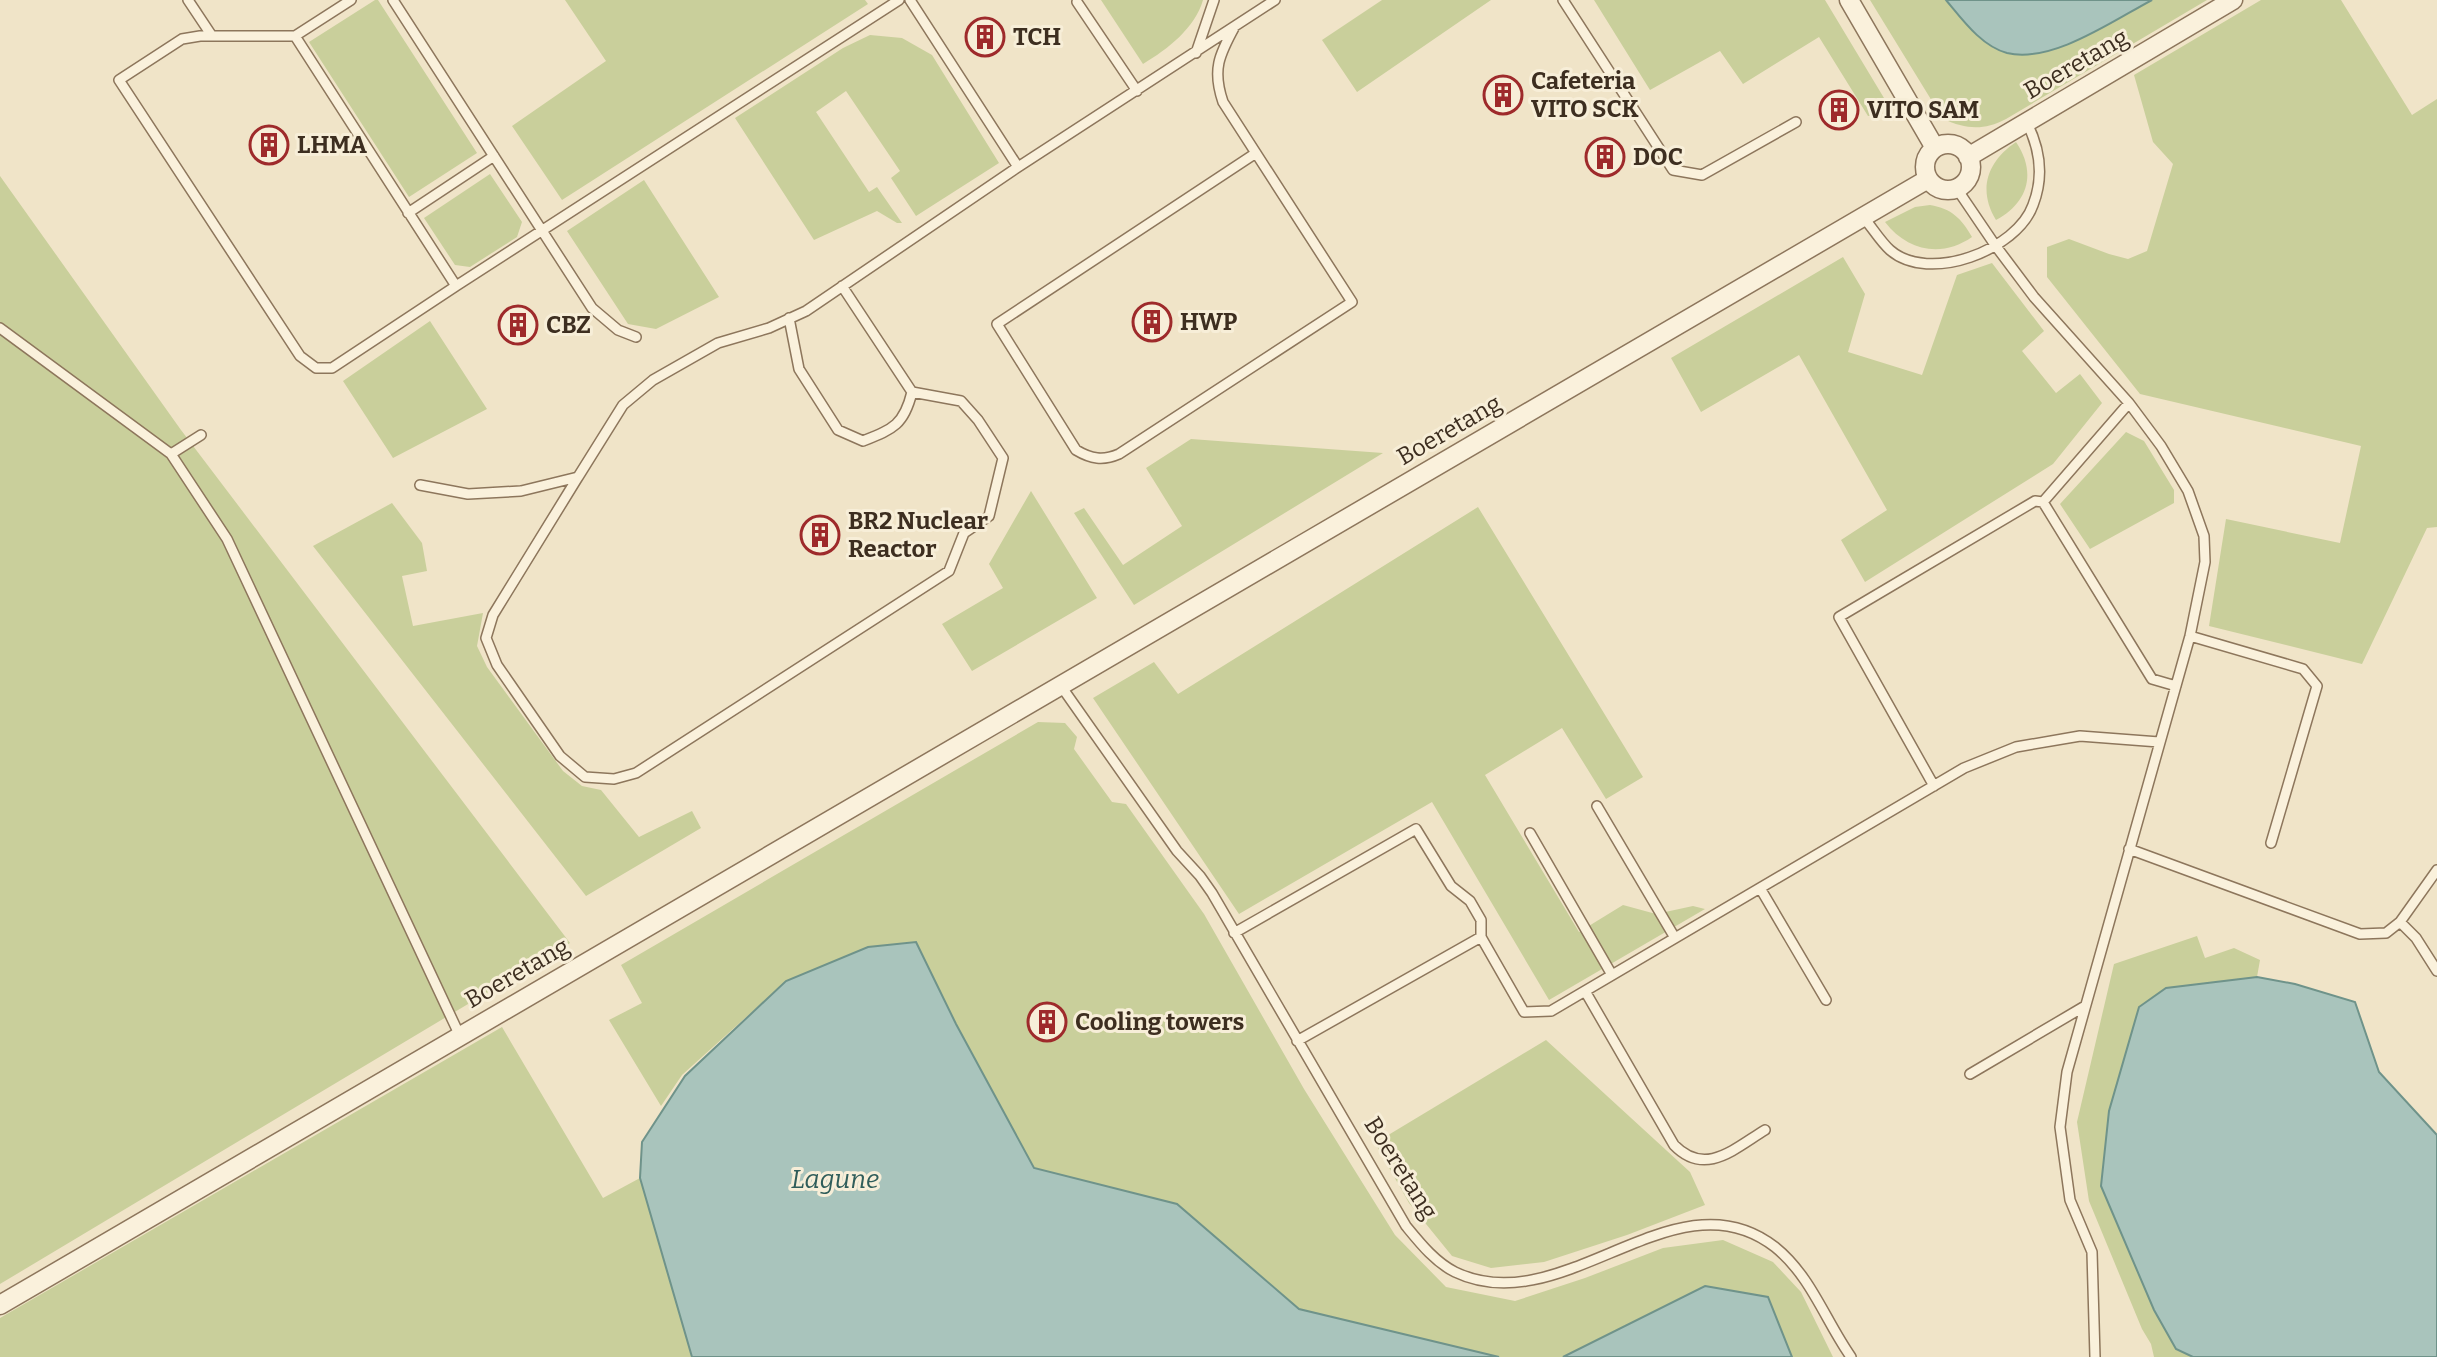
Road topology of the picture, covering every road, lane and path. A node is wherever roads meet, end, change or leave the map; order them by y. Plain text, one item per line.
1 (188, 0) edge
2 (351, 0) edge
3 (393, 0) edge
4 (899, 0) edge
5 (910, 0) edge
6 (1214, 0) edge
7 (1275, 0) edge
8 (1563, 0) edge
9 (1849, 0) edge
10 (2233, 0) edge
11 (1077, 2) dead end
12 (1235, 26) junction
13 (212, 36) junction
14 (295, 36) junction
15 (1196, 53) junction
16 (1137, 91) junction
17 (2026, 121) junction
18 (1796, 122) dead end
19 (1935, 148) junction
20 (1256, 153) junction
21 (494, 156) junction
22 (1968, 157) junction
23 (1018, 167) junction
24 (1928, 179) junction
25 (1957, 189) junction
26 (408, 213) junction
27 (1863, 217) junction
28 (542, 231) junction
29 (1995, 245) junction
30 (456, 286) junction
31 (842, 286) junction
32 (789, 318) junction
33 (0, 328) edge
34 (636, 337) dead end
35 (912, 392) junction
36 (2129, 403) junction
37 (201, 435) dead end
38 (171, 454) junction
39 (578, 477) junction
40 (420, 485) dead end
41 (2043, 502) junction
42 (2190, 636) junction
43 (1061, 686) junction
44 (2176, 686) junction
45 (2159, 742) junction
46 (1934, 786) junction
47 (1597, 806) dead end
48 (1530, 833) dead end
49 (2271, 843) dead end
50 (2129, 849) junction
51 (2437, 870) edge
52 (1760, 888) junction
53 (2400, 922) junction
54 (1234, 933) junction
55 (1481, 937) junction
56 (1675, 938) junction
57 (2437, 971) edge
58 (1612, 975) junction
59 (1585, 991) junction
60 (1826, 1000) dead end
61 (2085, 1006) junction
62 (459, 1034) junction
63 (1297, 1041) junction
64 (1970, 1074) dead end
65 (1765, 1130) dead end
66 (3, 1295) edge
67 (1851, 1357) edge
68 (2095, 1357) edge

1 - 13 lane
2 - 14 lane
3 - 21 lane
4 - 28 lane
5 - 23 lane
6 - 15 lane
7 - 12 lane
8 - 18 lane
9 - 19 street
10 - 17 street, Boeretang
11 - 16 lane
12 - 15 lane
12 - 20 lane
13 - 14 lane
13 - 30 lane
14 - 26 lane
15 - 16 lane
16 - 23 lane
17 - 22 street, Boeretang
17 - 29 lane, Boeretang
19 - 22 street
19 - 24 street
20 - 20 lane
21 - 26 lane
21 - 28 lane
22 - 25 street
23 - 31 lane
24 - 25 street
24 - 27 street, Boeretang
25 - 29 lane
26 - 30 lane
27 - 29 lane, Boeretang
27 - 43 street, Boeretang
28 - 30 lane
28 - 34 lane
29 - 36 lane
31 - 32 lane
31 - 35 lane
32 - 35 lane
32 - 39 lane
33 - 38 lane
35 - 39 lane
36 - 41 lane
36 - 42 lane
37 - 38 lane
38 - 62 lane
39 - 40 lane
41 - 44 lane
41 - 46 lane
42 - 44 lane
42 - 49 lane
43 - 54 lane, Boeretang
43 - 62 street, Boeretang
44 - 45 lane
45 - 46 lane
45 - 50 lane
46 - 52 lane
47 - 56 lane
48 - 58 lane
50 - 53 lane
50 - 61 lane
51 - 53 lane
52 - 56 lane
52 - 60 lane
53 - 57 lane
54 - 55 lane
54 - 63 lane, Boeretang
55 - 59 lane
55 - 63 lane
56 - 58 lane
58 - 59 lane
59 - 65 lane
61 - 64 lane
61 - 68 lane
62 - 66 street, Boeretang
63 - 67 lane, Boeretang

